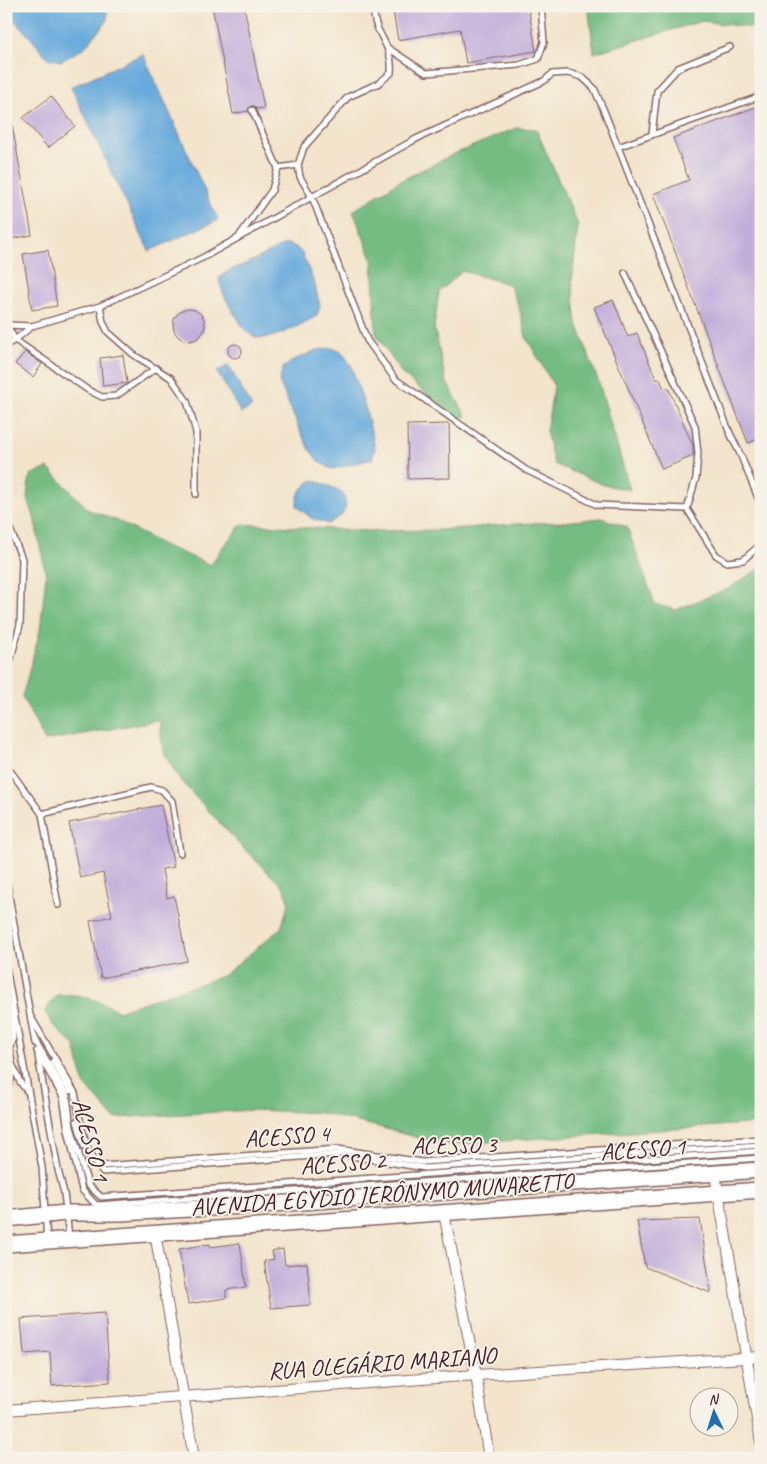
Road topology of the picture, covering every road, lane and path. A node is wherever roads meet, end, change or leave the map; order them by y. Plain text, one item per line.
1 (373, 6) edge
2 (541, 6) edge
3 (730, 47) dead end
4 (387, 48) junction
5 (761, 96) edge
6 (252, 110) dead end
7 (652, 134) junction
8 (618, 147) junction
9 (298, 165) junction
10 (278, 168) junction
11 (312, 197) junction
12 (238, 238) junction
13 (626, 273) dead end
14 (100, 306) junction
15 (6, 316) edge
16 (7, 325) edge
17 (32, 326) junction
18 (15, 340) junction
19 (6, 345) edge
20 (156, 368) junction
21 (196, 494) dead end
22 (761, 505) edge
23 (687, 510) junction
24 (6, 519) edge
25 (761, 541) edge
26 (6, 676) edge
27 (6, 764) edge
28 (42, 814) junction
29 (180, 853) dead end
30 (6, 879) edge
31 (58, 904) dead end
32 (9, 916) edge
33 (6, 967) edge
34 (11, 995) junction
35 (30, 1017) junction
36 (33, 1028) junction
37 (35, 1040) junction
38 (8, 1045) edge
39 (37, 1052) junction
40 (13, 1065) junction
41 (6, 1091) edge
42 (29, 1093) junction
43 (761, 1139) edge
44 (761, 1144) edge
45 (761, 1151) edge
46 (761, 1158) edge
47 (761, 1170) edge
48 (715, 1174) junction
49 (761, 1190) edge
50 (717, 1193) junction
51 (259, 1205) junction
52 (66, 1213) junction
53 (444, 1213) junction
54 (45, 1216) junction
55 (6, 1219) edge
56 (260, 1226) junction
57 (155, 1233) junction
58 (69, 1240) junction
59 (47, 1242) junction
60 (6, 1244) edge
61 (761, 1357) edge
62 (747, 1358) junction
63 (476, 1376) junction
64 (183, 1398) junction
65 (6, 1410) edge
66 (761, 1442) edge
67 (194, 1458) edge
68 (489, 1458) edge

1 - 4 lane
2 - 4 lane
3 - 7 lane
4 - 9 lane
5 - 7 lane
6 - 10 lane
7 - 8 lane
8 - 11 lane
8 - 22 lane
9 - 10 lane
9 - 11 lane
10 - 12 lane
11 - 12 lane
11 - 23 lane
12 - 14 lane
13 - 23 lane
14 - 17 lane
14 - 20 lane
15 - 16 lane
16 - 17 lane
16 - 18 lane
17 - 18 lane
18 - 19 lane
18 - 20 lane
20 - 21 lane
23 - 25 lane
24 - 26 lane
27 - 28 lane
28 - 29 lane
28 - 31 lane
30 - 32 lane
32 - 35 lane
33 - 34 lane
34 - 38 lane
34 - 42 lane
35 - 36 lane
35 - 43 lane, ACESSO 4
36 - 37 lane
36 - 44 lane, ACESSO 3
37 - 39 lane
37 - 45 lane, ACESSO 2
38 - 40 lane
39 - 46 lane, ACESSO 1
39 - 52 lane
40 - 41 lane
40 - 42 lane
42 - 54 lane
47 - 48 main road, AVENIDA EGYDIO JERÔNYMO MUNARETTO
48 - 50 street
48 - 51 main road, AVENIDA EGYDIO JERÔNYMO MUNARETTO
49 - 50 main road, AVENIDA EGYDIO JERÔNYMO MUNARETTO
50 - 53 main road, AVENIDA EGYDIO JERÔNYMO MUNARETTO
50 - 62 street
51 - 52 main road, AVENIDA EGYDIO JERÔNYMO MUNARETTO
51 - 56 main road
52 - 54 main road, AVENIDA EGYDIO JERÔNYMO MUNARETTO
52 - 58 lane
53 - 56 main road, AVENIDA EGYDIO JERÔNYMO MUNARETTO
53 - 63 street
54 - 55 main road, AVENIDA EGYDIO JERÔNYMO MUNARETTO
54 - 59 lane
56 - 57 main road, AVENIDA EGYDIO JERÔNYMO MUNARETTO
57 - 58 main road, AVENIDA EGYDIO JERÔNYMO MUNARETTO
57 - 64 street
58 - 59 main road, AVENIDA EGYDIO JERÔNYMO MUNARETTO
59 - 60 main road, AVENIDA EGYDIO JERÔNYMO MUNARETTO
61 - 62 street, RUA OLEGÁRIO MARIANO
62 - 63 street, RUA OLEGÁRIO MARIANO
62 - 66 street
63 - 64 street, RUA OLEGÁRIO MARIANO
63 - 68 street
64 - 65 street, RUA OLEGÁRIO MARIANO
64 - 67 street

